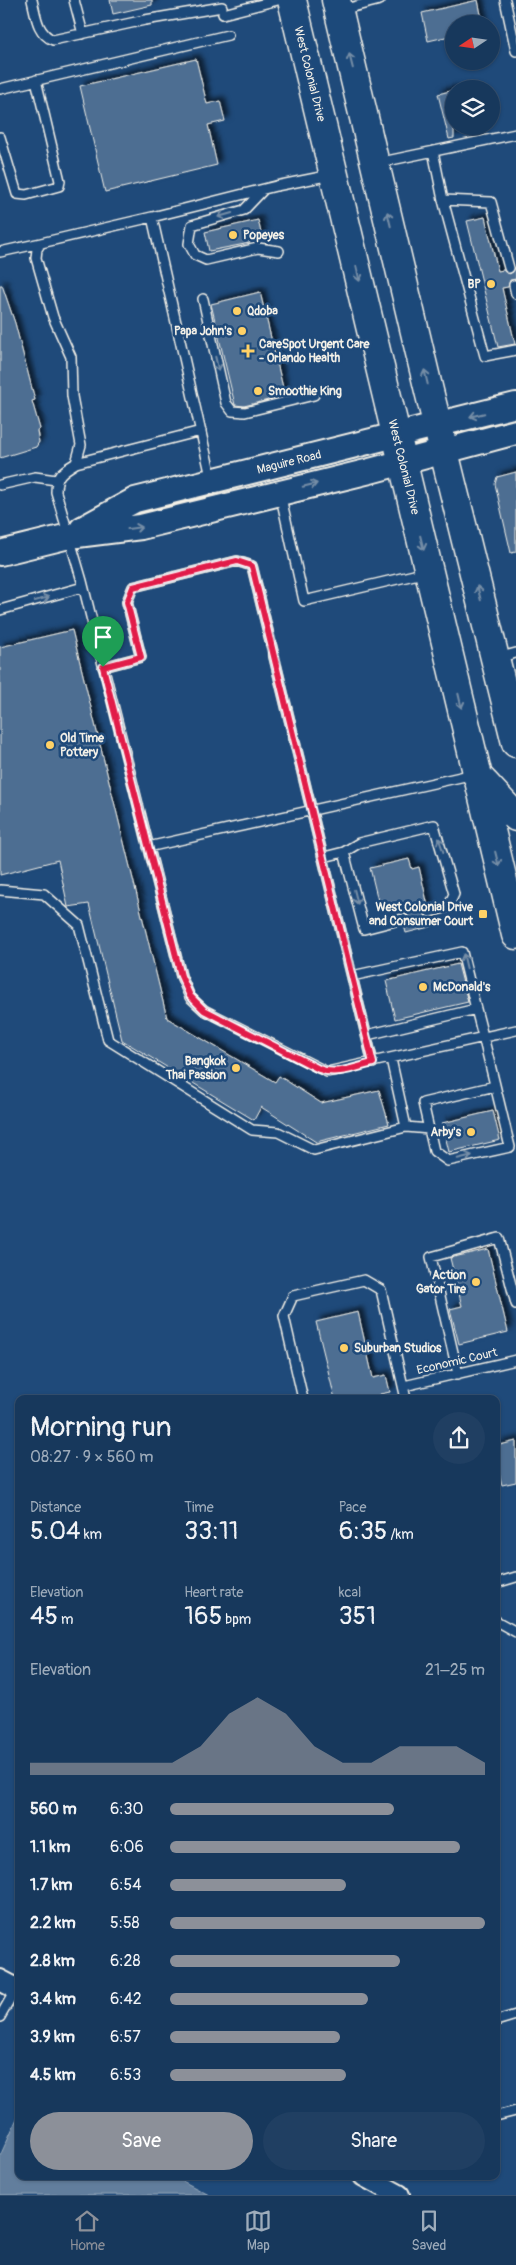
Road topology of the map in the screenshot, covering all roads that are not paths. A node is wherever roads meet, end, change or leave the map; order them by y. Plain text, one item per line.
1 (32, 0) edge
2 (74, 0) edge
3 (278, 0) edge
4 (292, 0) edge
5 (380, 0) edge
6 (505, 0) edge
7 (338, 5) edge
8 (82, 34) junction
9 (228, 35) dead end
10 (516, 51) edge
11 (36, 80) junction
12 (0, 89) edge
13 (516, 134) edge
14 (0, 136) edge
15 (433, 152) junction
16 (376, 164) junction
17 (334, 175) junction
18 (264, 189) junction
19 (443, 200) junction
20 (152, 217) junction
21 (41, 243) junction
22 (279, 251) dead end
23 (0, 252) edge
24 (509, 268) dead end
25 (203, 300) dead end
26 (516, 350) edge
27 (314, 395) dead end
28 (516, 405) edge
29 (201, 431) junction
30 (516, 432) edge
31 (396, 435) junction
32 (441, 438) junction
33 (403, 461) junction
34 (76, 463) junction
35 (56, 480) junction
36 (212, 481) junction
37 (0, 485) edge
38 (280, 493) junction
39 (69, 536) junction
40 (0, 553) edge
41 (429, 572) junction
42 (83, 587) junction
43 (0, 610) edge
44 (506, 656) edge
45 (103, 667) junction
46 (516, 743) edge
47 (476, 774) junction
48 (312, 810) junction
49 (516, 817) edge
50 (148, 847) junction
51 (344, 852) junction
52 (324, 857) junction
53 (0, 890) edge
54 (430, 912) dead end
55 (403, 920) dead end
56 (516, 935) edge
57 (352, 976) junction
58 (476, 1009) junction
59 (516, 1030) edge
60 (366, 1035) junction
61 (484, 1038) junction
62 (391, 1059) junction
63 (373, 1063) junction
64 (495, 1086) junction
65 (406, 1127) junction
66 (429, 1129) junction
67 (516, 1304) edge
68 (516, 1360) edge
69 (458, 1374) junction
70 (404, 1386) junction
71 (302, 1395) edge
72 (405, 1395) edge
73 (516, 1577) edge
74 (500, 1582) edge
75 (500, 1623) edge
76 (516, 1632) edge
77 (11, 1987) edge
78 (516, 2016) edge
79 (0, 2017) edge
80 (500, 2020) edge
81 (516, 2111) edge
82 (500, 2115) edge
83 (376, 2180) edge
84 (399, 2195) edge

1 - 8 lane
2 - 8 lane
3 - 8 lane
4 - 17 highway, West Colonial Drive
5 - 7 lane
6 - 10 lane
16 -> 7 highway
9 - 11 lane
11 - 12 lane
11 - 14 lane
13 - 15 lane
15 - 16 lane
15 - 19 lane
32 -> 16 highway
17 - 18 lane
17 -> 31 highway, West Colonial Drive
18 - 20 lane
18 -> 22 lane
19 - 24 lane
19 - 26 lane
20 - 21 lane
20 - 29 lane
21 - 23 lane
21 - 34 lane
25 -> 27 lane
28 -> 32 main road, Maguire Road
29 - 34 lane
29 - 36 lane
30 - 32 main road, Maguire Road
31 - 32 main road, Maguire Road
31 - 33 highway, West Colonial Drive
31 - 36 main road, Maguire Road
32 - 33 main road, Maguire Road
44 -> 32 highway
38 -> 33 main road, Maguire Road
33 -> 41 highway, West Colonial Drive
34 - 35 lane
35 - 37 lane
35 - 39 lane
36 - 39 main road, Maguire Road
39 -> 38 main road, Maguire Road
38 - 41 lane
39 - 40 main road, Maguire Road
39 - 42 lane
41 -> 47 highway, West Colonial Drive
43 -> 42 lane
42 - 45 lane
44 - 46 highway
45 - 48 lane
45 - 50 lane
47 - 48 lane
47 - 49 highway
47 -> 56 highway, West Colonial Drive
48 - 50 lane
48 - 52 lane
50 - 63 lane
51 - 52 lane
54 -> 51 lane
51 -> 55 lane
52 - 57 lane
53 - 65 lane
58 -> 57 lane
57 - 60 lane
58 - 60 lane
58 - 61 lane
59 - 61 lane
60 - 63 lane
61 - 62 lane
61 - 64 lane
62 - 63 lane
62 - 65 lane
64 - 66 lane
66 -> 64 lane
65 - 66 lane
67 - 69 lane
68 - 69 lane, Economic Court
69 - 70 lane, Economic Court
70 - 71 lane
70 - 72 lane
73 - 74 lane
75 - 76 lane
77 - 79 lane
78 - 80 lane
81 - 82 lane
83 - 84 street

